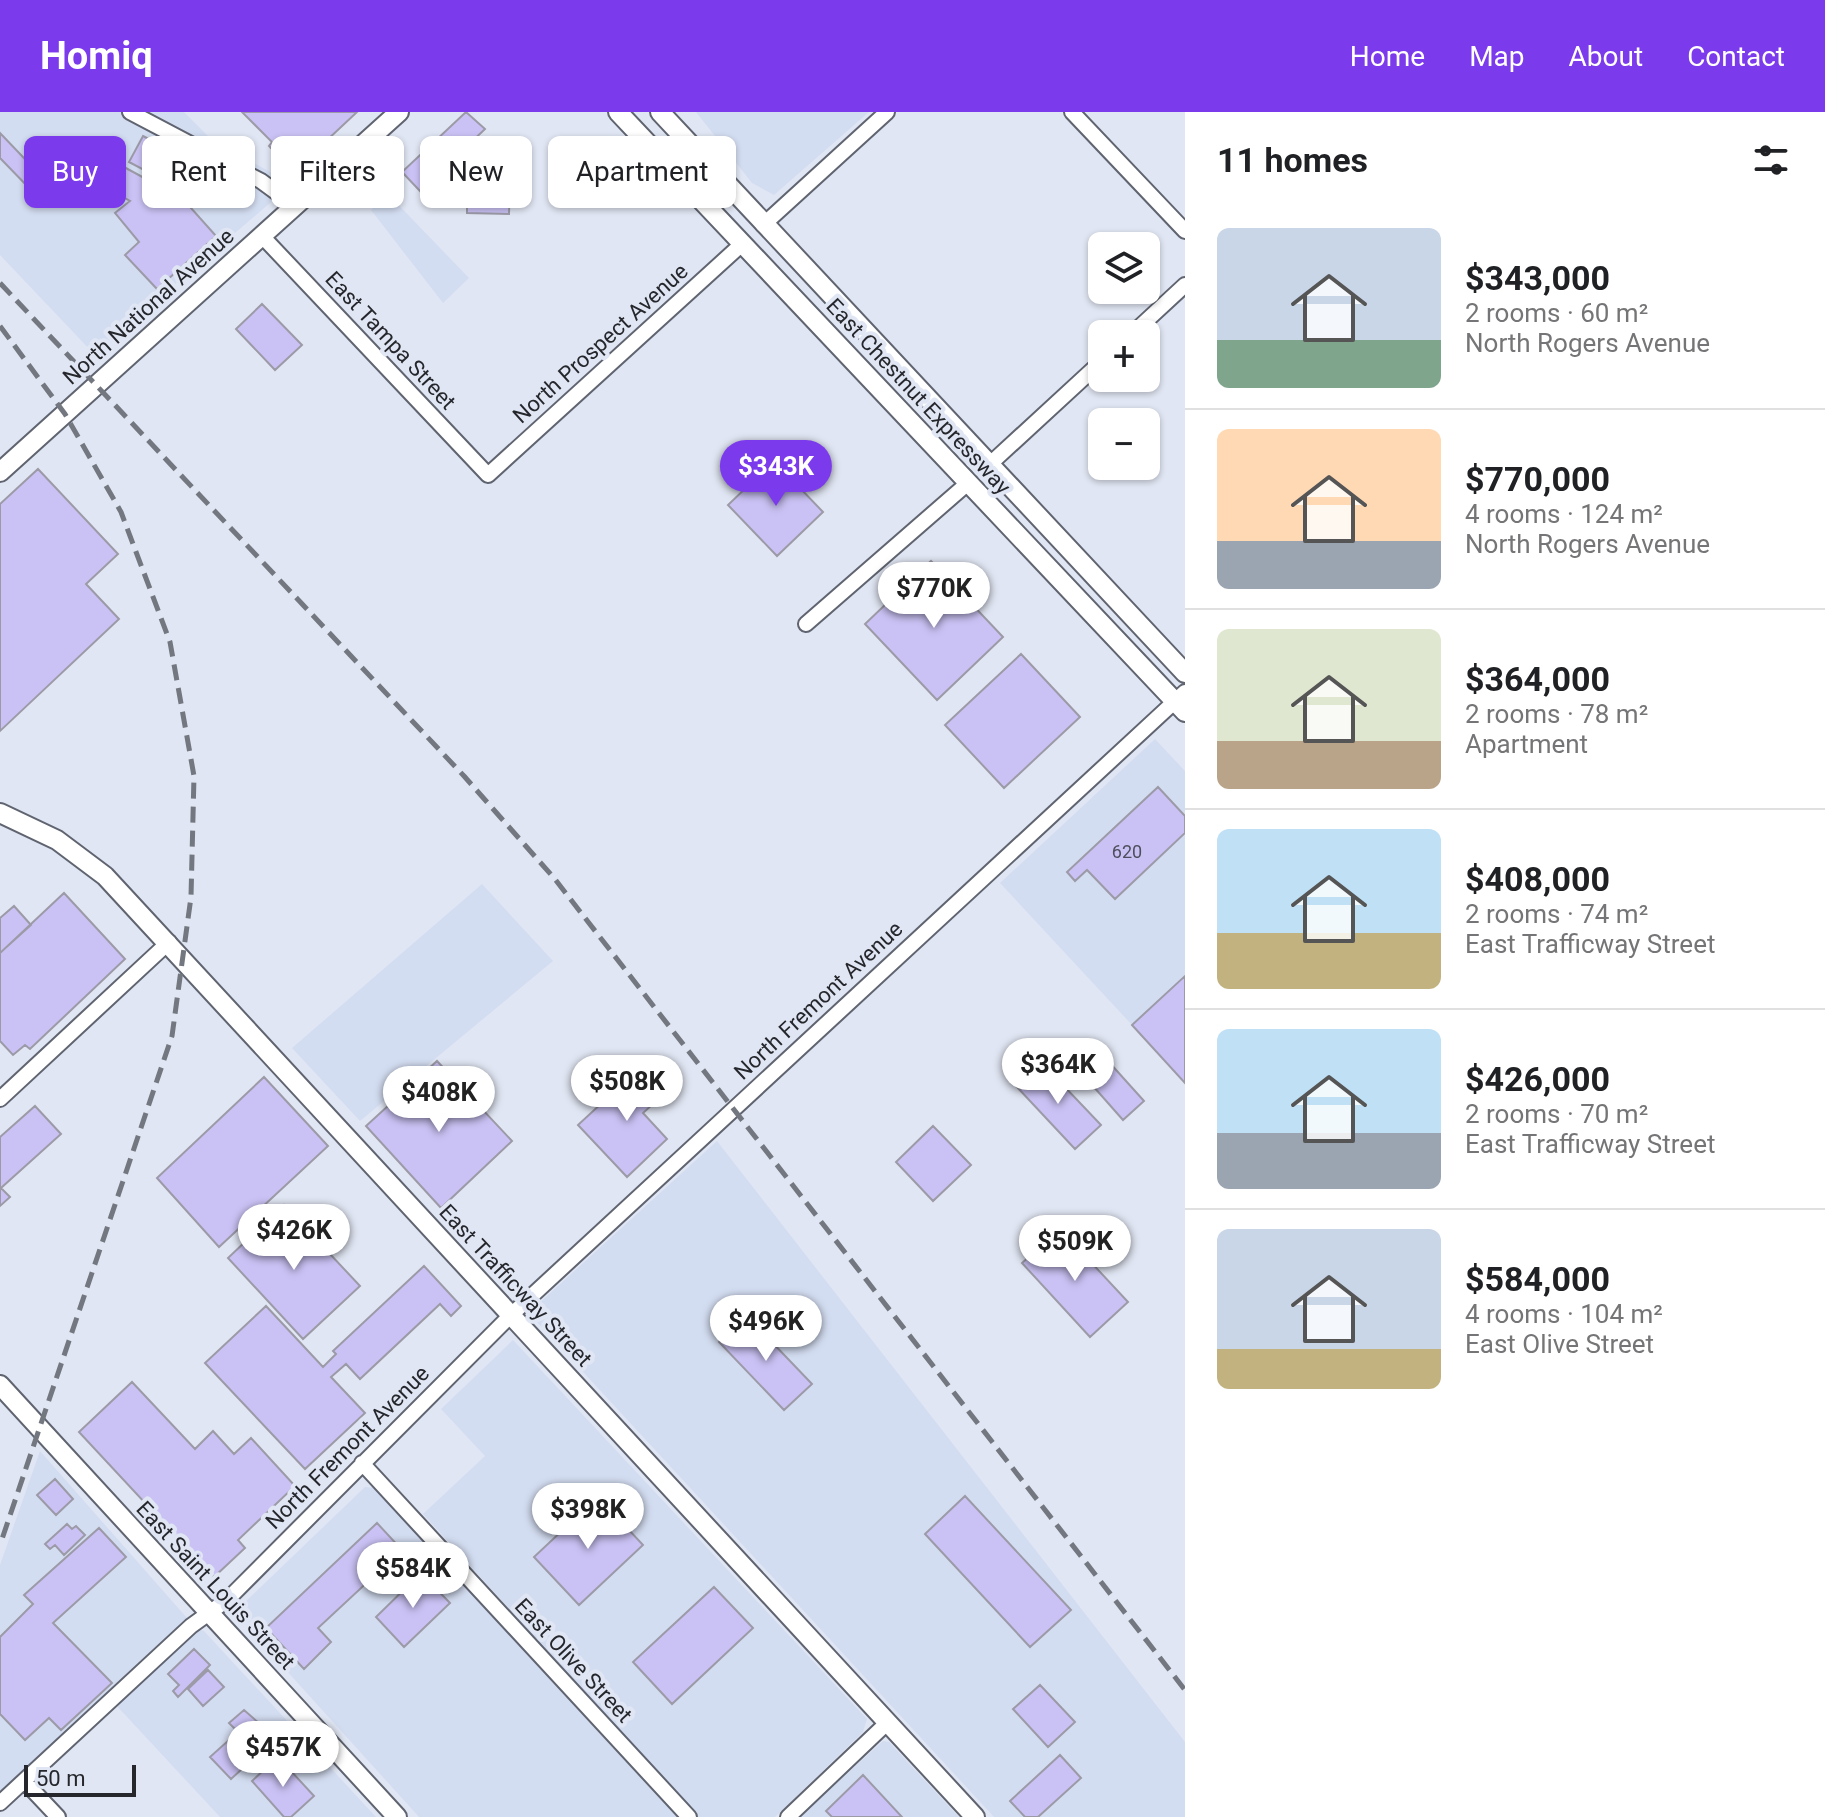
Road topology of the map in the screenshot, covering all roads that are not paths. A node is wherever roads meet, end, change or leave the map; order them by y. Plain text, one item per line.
1 (130, 112) edge
2 (399, 112) edge
3 (618, 112) edge
4 (660, 112) edge
5 (887, 112) edge
6 (1072, 112) edge
7 (372, 136) edge
8 (271, 188) edge
9 (293, 208) edge
10 (763, 225) junction
11 (1185, 231) edge
12 (262, 236) junction
13 (742, 244) junction
14 (1185, 285) edge
15 (1147, 320) edge
16 (1088, 374) edge
17 (989, 465) junction
18 (0, 472) edge
19 (488, 475) joint
20 (968, 483) junction
21 (806, 624) dead end
22 (1185, 673) edge
23 (1182, 701) edge
24 (0, 813) edge
25 (169, 942) junction
26 (0, 1076) edge
27 (12, 1088) junction
28 (0, 1099) edge
29 (511, 1315) junction
30 (0, 1385) edge
31 (362, 1463) junction
32 (208, 1613) junction
33 (888, 1722) junction
34 (24, 1781) junction
35 (0, 1803) edge
36 (58, 1817) edge
37 (397, 1817) edge
38 (689, 1817) edge
39 (788, 1817) edge
40 (975, 1817) edge

1 - 8 street
2 - 7 main road, North National Avenue
3 - 13 main road, East Chestnut Expressway
4 - 10 main road, East Chestnut Expressway
5 - 10 street
6 - 11 street
9 - 12 main road, North National Avenue
10 - 17 main road, East Chestnut Expressway
12 - 18 main road, North National Avenue
12 - 19 street, East Tampa Street
13 - 19 street, North Prospect Avenue
13 - 20 main road, East Chestnut Expressway
14 - 15 street
16 - 17 street
17 - 22 main road, East Chestnut Expressway
20 - 21 street
20 - 23 main road, East Chestnut Expressway
23 - 29 street, North Fremont Avenue
24 - 25 main road, East Trafficway Street
25 - 27 street
25 - 29 main road, East Trafficway Street
26 - 27 street
27 - 28 street
29 - 31 street, North Fremont Avenue
29 - 33 main road, East Trafficway Street
30 - 32 main road, East Saint Louis Street
31 - 32 street, North Fremont Avenue
31 - 38 street, East Olive Street
32 - 34 street, North Fremont Avenue
32 - 37 main road, East Saint Louis Street
33 - 39 street
33 - 40 main road, East Trafficway Street
34 - 35 street, North Fremont Avenue
34 - 36 street

